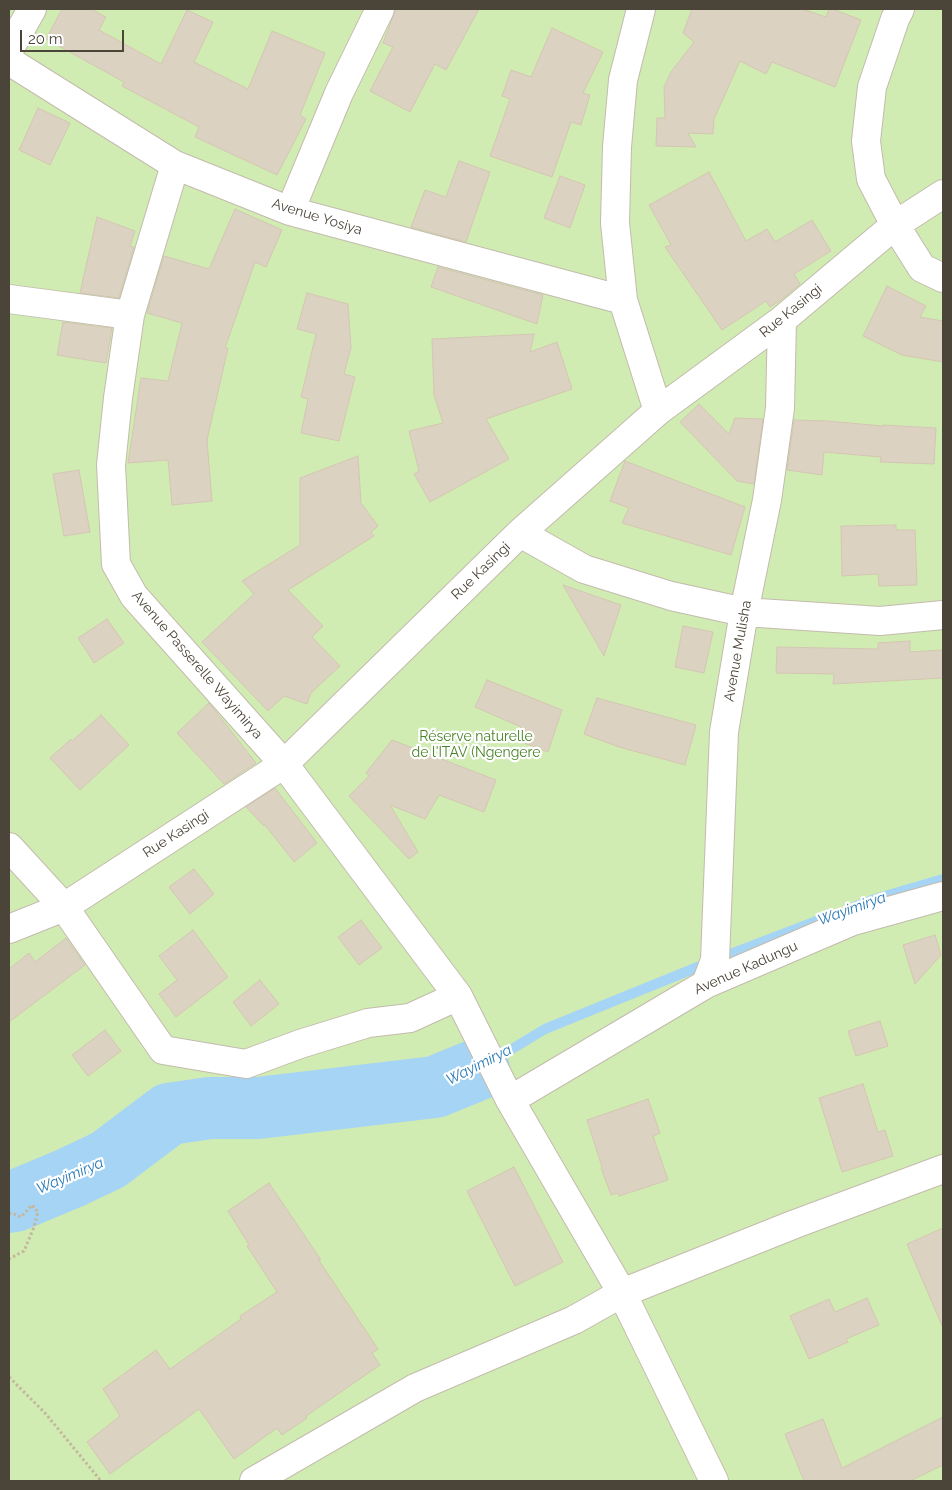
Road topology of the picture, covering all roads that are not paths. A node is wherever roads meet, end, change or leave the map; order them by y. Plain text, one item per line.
1 (32, 9) edge
2 (380, 9) edge
3 (641, 9) edge
4 (892, 12) edge
5 (9, 50) edge
6 (9, 61) edge
7 (175, 164) junction
8 (943, 194) edge
9 (290, 211) junction
10 (896, 225) junction
11 (943, 278) edge
12 (9, 299) edge
13 (623, 300) junction
14 (130, 314) junction
15 (782, 320) junction
16 (658, 411) junction
17 (520, 533) junction
18 (744, 612) junction
19 (943, 615) edge
20 (284, 764) junction
21 (9, 847) edge
22 (943, 896) edge
23 (64, 907) junction
24 (9, 929) edge
25 (706, 984) junction
26 (458, 996) junction
27 (504, 1088) junction
28 (943, 1169) edge
29 (622, 1293) junction
30 (254, 1481) edge
31 (714, 1481) edge

1 - 5 street
2 - 9 street
3 - 13 street
4 - 10 street
6 - 7 street, Avenue Yosiya
7 - 9 street, Avenue Yosiya
7 - 14 street, Avenue Passerelle Wayimirya
8 - 10 street, Rue Kasingi
9 - 13 street, Avenue Yosiya
10 - 11 street
10 - 15 street, Rue Kasingi
12 - 14 street
13 - 16 street
14 - 20 street, Avenue Passerelle Wayimirya
15 - 16 street, Rue Kasingi
15 - 18 street, Avenue Mulisha
16 - 17 street, Rue Kasingi
17 - 18 street
17 - 20 street, Rue Kasingi
18 - 19 street
18 - 25 street, Avenue Mulisha
20 - 23 street, Rue Kasingi
20 - 26 street, Avenue Passerelle Wayimirya
21 - 23 street
22 - 25 street, Avenue Kadungu
23 - 24 street, Rue Kasingi
23 - 26 street
25 - 27 street, Avenue Kadungu
26 - 27 street, Avenue Passerelle Wayimirya
27 - 29 street, Avenue Passerelle Wayimirya
28 - 29 street
29 - 30 street
29 - 31 street, Avenue Passerelle Wayimirya

